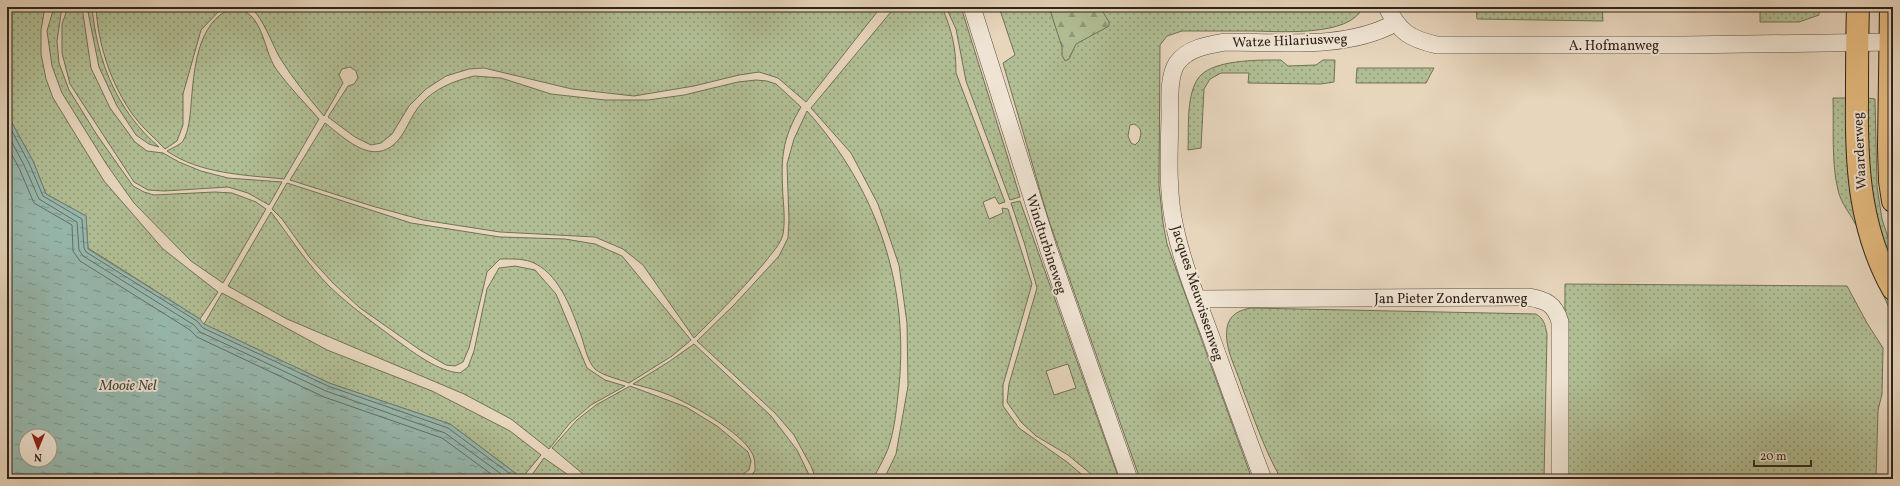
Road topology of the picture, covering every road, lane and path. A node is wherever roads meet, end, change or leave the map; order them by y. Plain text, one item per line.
1 (972, 7) edge
2 (1387, 7) edge
3 (1858, 7) edge
4 (1890, 7) edge
5 (1395, 23) junction
6 (1892, 42) edge
7 (1857, 43) junction
8 (1184, 56) joint
9 (1893, 201) edge
10 (1893, 289) edge
11 (1197, 299) junction
12 (1129, 479) edge
13 (1263, 479) edge
14 (1560, 479) edge

1 - 12 street, Windturbineweg
2 - 5 street, A. Hofmanweg
3 - 7 main road, Waarderweg
4 - 6 main road, Waarderweg
5 - 7 street, A. Hofmanweg
5 - 8 street, Watze Hilariusweg
6 - 7 street, A. Hofmanweg
6 - 9 main road, Waarderweg
7 - 10 main road, Waarderweg
8 - 11 street, Jacques Meuwissenweg
11 - 13 street, Jacques Meuwissenweg
11 - 14 street, Jan Pieter Zondervanweg

